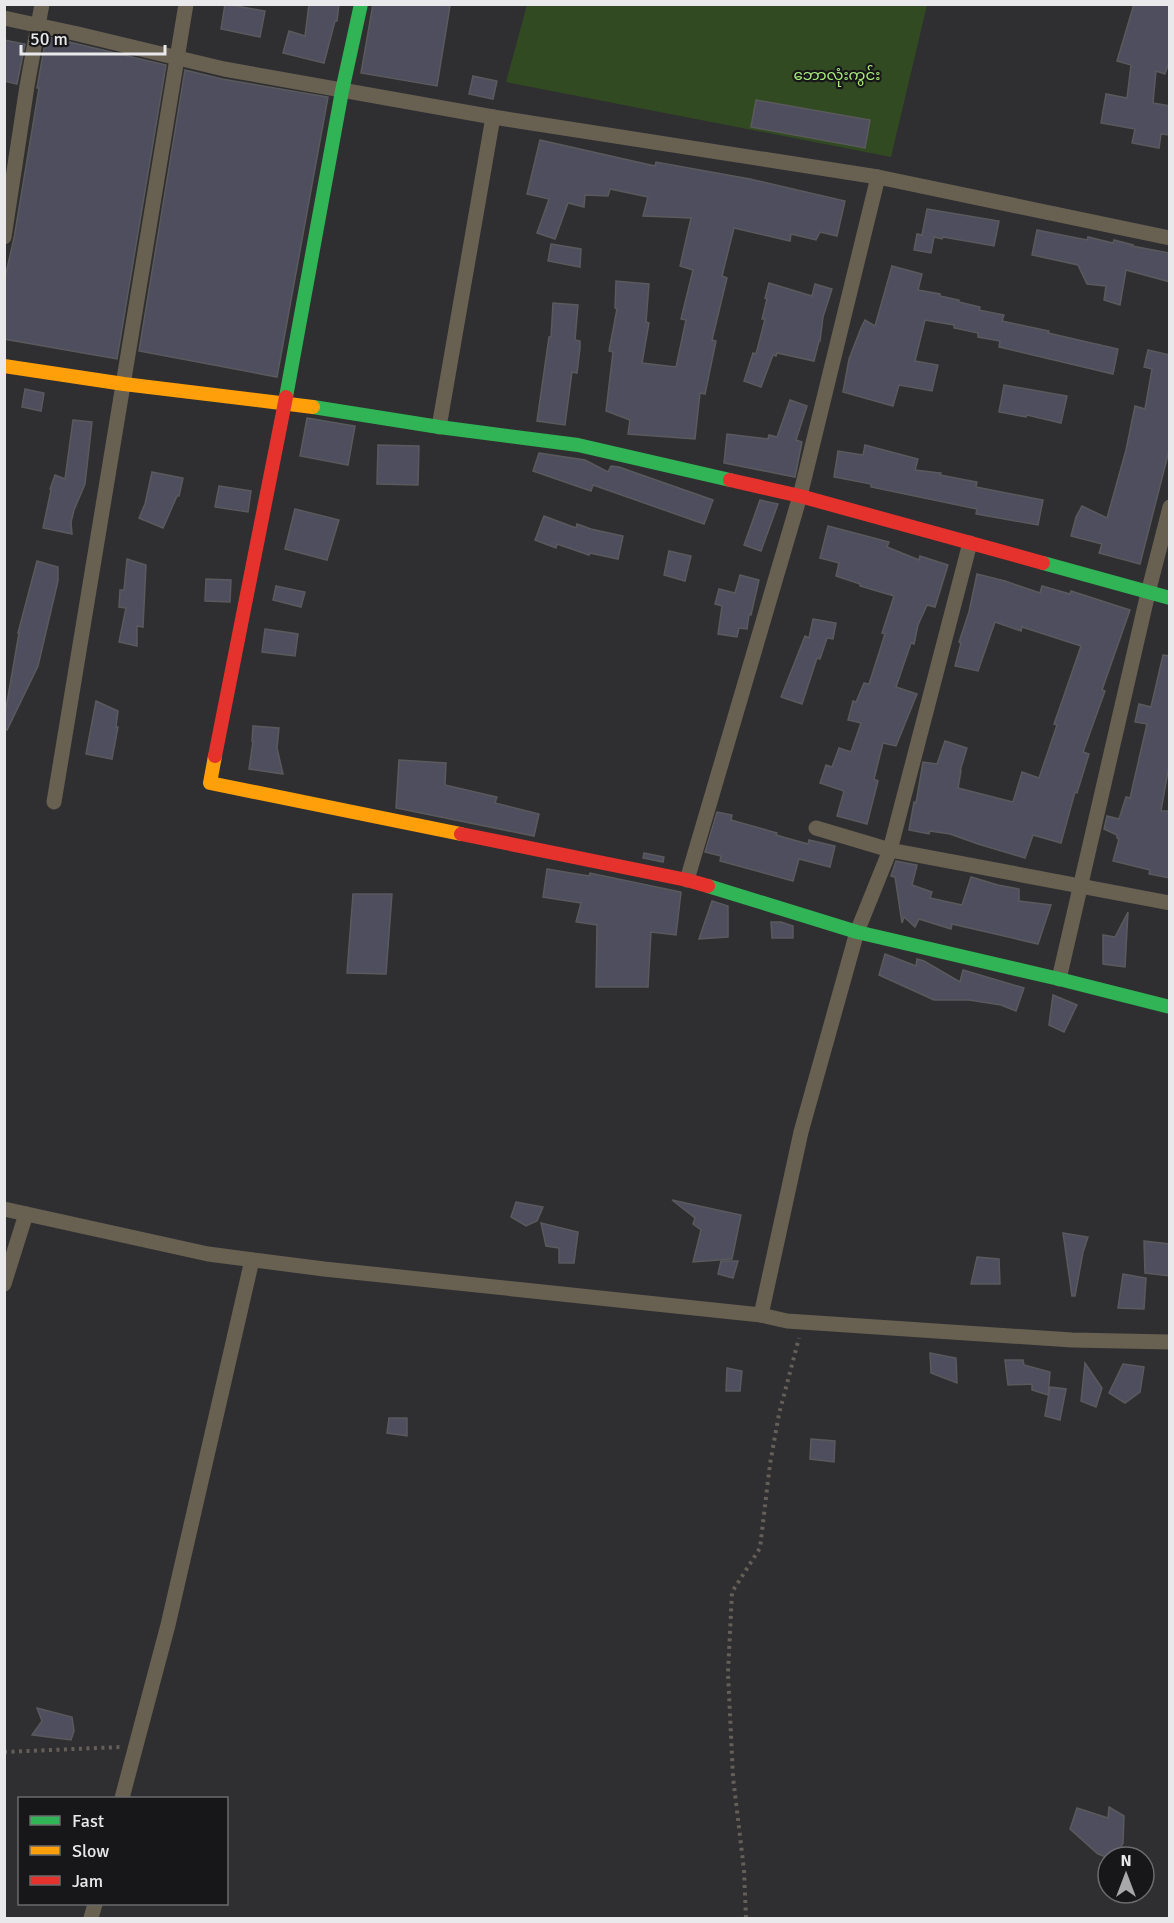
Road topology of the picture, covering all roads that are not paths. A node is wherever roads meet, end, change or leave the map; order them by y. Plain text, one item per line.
1 (42, 4) edge
2 (186, 4) edge
3 (361, 4) edge
4 (4, 18) edge
5 (38, 25) junction
6 (176, 57) junction
7 (342, 91) junction
8 (493, 117) junction
9 (878, 177) junction
10 (4, 237) edge
11 (1170, 238) edge
12 (4, 366) edge
13 (124, 384) junction
14 (285, 402) junction
15 (439, 427) junction
16 (800, 496) junction
17 (1170, 507) edge
18 (970, 543) junction
19 (1148, 593) junction
20 (1170, 598) edge
21 (54, 802) dead end
22 (816, 828) dead end
23 (890, 850) junction
24 (687, 880) junction
25 (1080, 885) junction
26 (1170, 903) edge
27 (857, 932) junction
28 (1059, 979) junction
29 (1170, 1007) edge
30 (4, 1209) edge
31 (26, 1214) junction
32 (252, 1260) junction
33 (4, 1284) edge
34 (761, 1315) junction
35 (1170, 1342) edge
36 (122, 1797) edge

1 - 5 street
2 - 6 street
3 - 7 street
4 - 5 street
5 - 6 street
5 - 10 street
6 - 7 street
6 - 13 street
7 - 8 street
7 - 14 street
8 - 9 street
8 - 15 street
9 - 11 street
9 - 16 street
12 - 13 street
13 - 14 street
13 - 21 street
14 - 15 street
14 - 24 street
15 - 16 street
16 - 18 street
16 - 24 street
17 - 19 street
18 - 19 street
18 - 23 street
19 - 20 street
19 - 25 street
22 - 23 street
23 - 25 street
23 - 27 street
24 - 27 street
25 - 26 street
25 - 28 street
27 - 28 street
27 - 34 street
28 - 29 street
30 - 31 street
31 - 32 street
31 - 33 street
32 - 34 street
32 - 36 street
34 - 35 street

